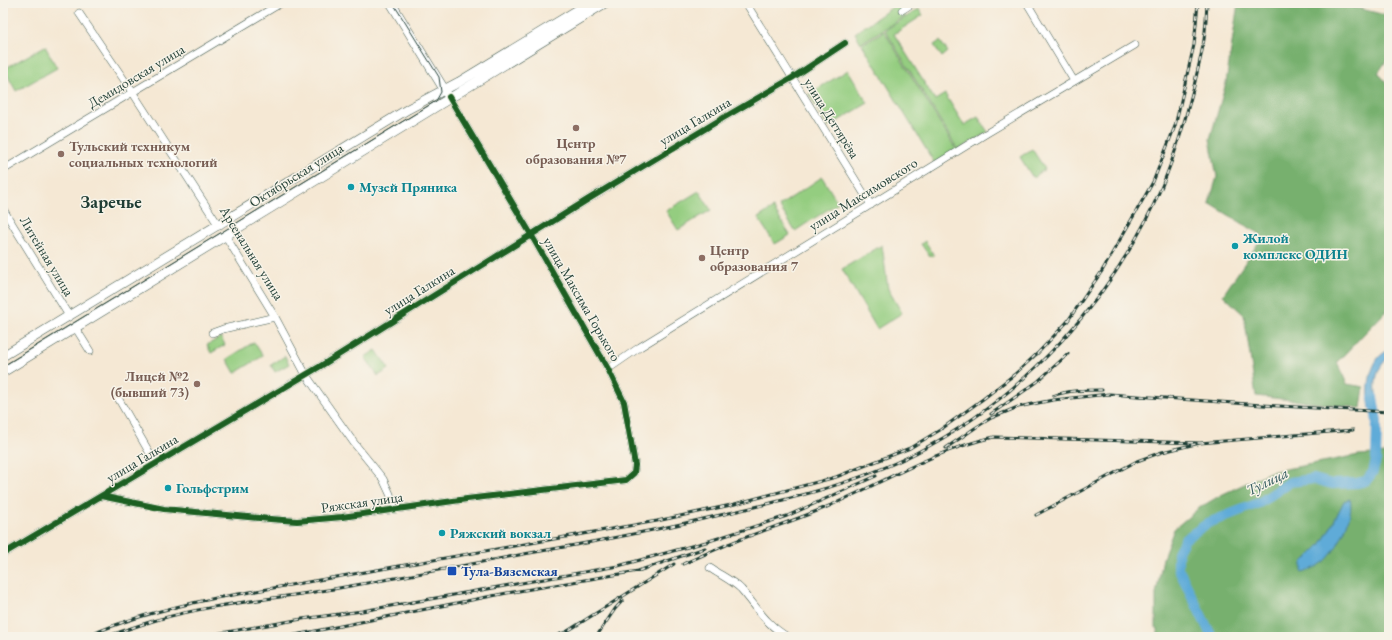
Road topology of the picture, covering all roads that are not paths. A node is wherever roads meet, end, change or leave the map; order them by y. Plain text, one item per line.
1 (281, 3) edge
2 (391, 3) edge
3 (589, 3) edge
4 (604, 3) edge
5 (746, 3) edge
6 (913, 3) edge
7 (1027, 3) edge
8 (902, 10) dead end
9 (79, 13) dead end
10 (845, 43) dead end
11 (1135, 45) dead end
12 (792, 78) junction
13 (1074, 81) junction
14 (133, 93) junction
15 (447, 94) junction
16 (3, 170) edge
17 (871, 205) junction
18 (3, 208) edge
19 (219, 226) junction
20 (225, 235) junction
21 (532, 236) junction
22 (69, 316) junction
23 (275, 317) junction
24 (75, 327) junction
25 (212, 333) dead end
26 (90, 351) dead end
27 (3, 356) edge
28 (608, 369) junction
29 (3, 372) edge
30 (306, 375) junction
31 (118, 398) dead end
32 (156, 464) junction
33 (626, 480) joint
34 (100, 496) junction
35 (395, 509) junction
36 (3, 554) edge
37 (710, 568) dead end
38 (788, 637) edge

1 - 14 street, Демидовская улица
2 - 15 main road, улица Максима Горького
3 - 15 main road, Октябрьская улица
4 - 15 main road, Октябрьская улица
5 - 12 street, улица Дегтярёва
6 - 8 street
7 - 13 street
9 - 14 street, Арсенальная улица
10 - 12 street, улица Галкина
11 - 13 street, улица Максимовского
12 - 17 street, улица Дегтярёва
12 - 21 street, улица Галкина
13 - 17 street, улица Максимовского
14 - 16 street, Демидовская улица
14 - 19 street, Арсенальная улица
15 - 19 main road, Октябрьская улица
15 - 20 main road, Октябрьская улица
15 - 21 street, улица Максима Горького
17 - 28 street, улица Максимовского
18 - 22 street, Литейная улица
19 - 20 main road, Арсенальная улица
19 - 22 main road, Октябрьская улица
20 - 23 street, Арсенальная улица
20 - 24 main road, Октябрьская улица
21 - 28 street, улица Максима Горького
21 - 30 street, улица Галкина
22 - 24 main road
22 - 27 main road, Октябрьская улица
23 - 25 street
23 - 30 street, Арсенальная улица
24 - 26 street
24 - 29 main road, Октябрьская улица
28 - 33 street, улица Максима Горького
30 - 32 street, улица Галкина
30 - 35 street, Арсенальная улица
31 - 32 street
32 - 34 street, улица Галкина
33 - 35 street, Ряжская улица
34 - 35 street, Ряжская улица
34 - 36 street, улица Галкина
37 - 38 street

